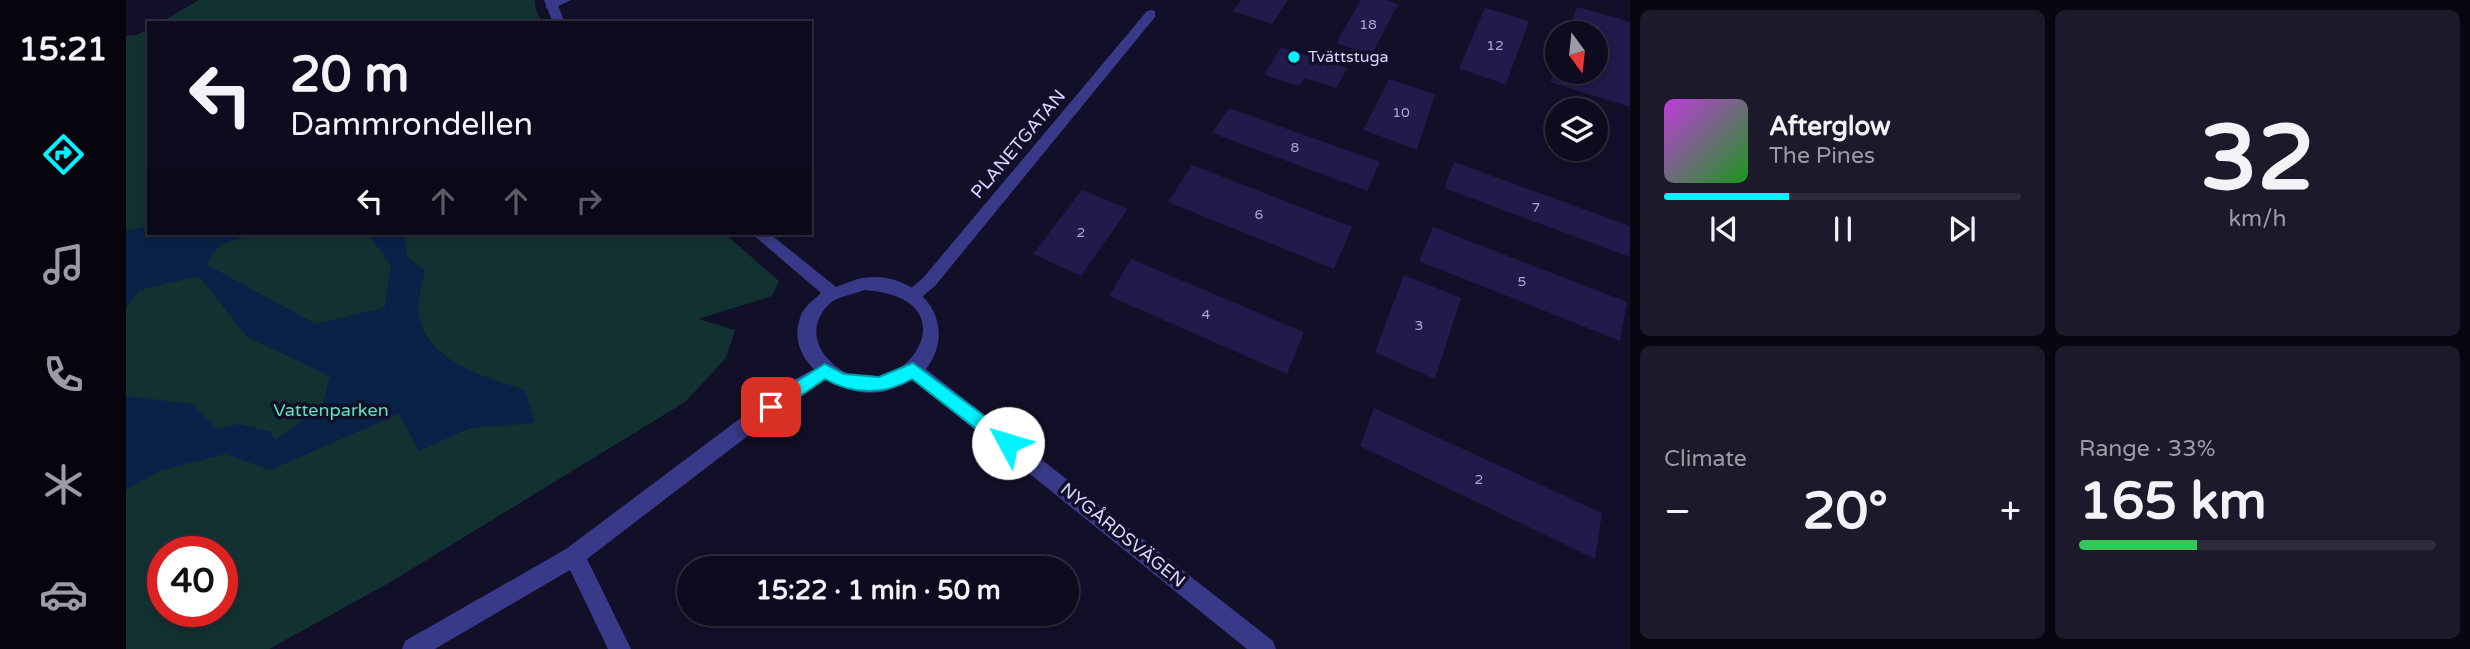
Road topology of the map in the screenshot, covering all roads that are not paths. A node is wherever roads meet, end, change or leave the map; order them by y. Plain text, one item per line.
1 (565, 0) edge
2 (550, 2) edge
3 (1151, 14) dead end
4 (558, 21) edge
5 (761, 235) edge
6 (832, 293) junction
7 (911, 296) junction
8 (913, 370) junction
9 (825, 371) junction
10 (574, 556) junction
11 (413, 649) edge
12 (620, 649) edge
13 (1265, 649) edge

1 - 2 street
2 - 4 street
3 - 7 street, PLANETGATAN
5 - 6 street
6 - 7 street
6 - 9 street
7 - 8 street
8 - 9 street
8 - 13 street, NYGÅRDSVÄGEN
9 - 10 street
10 - 11 street
10 - 12 street

